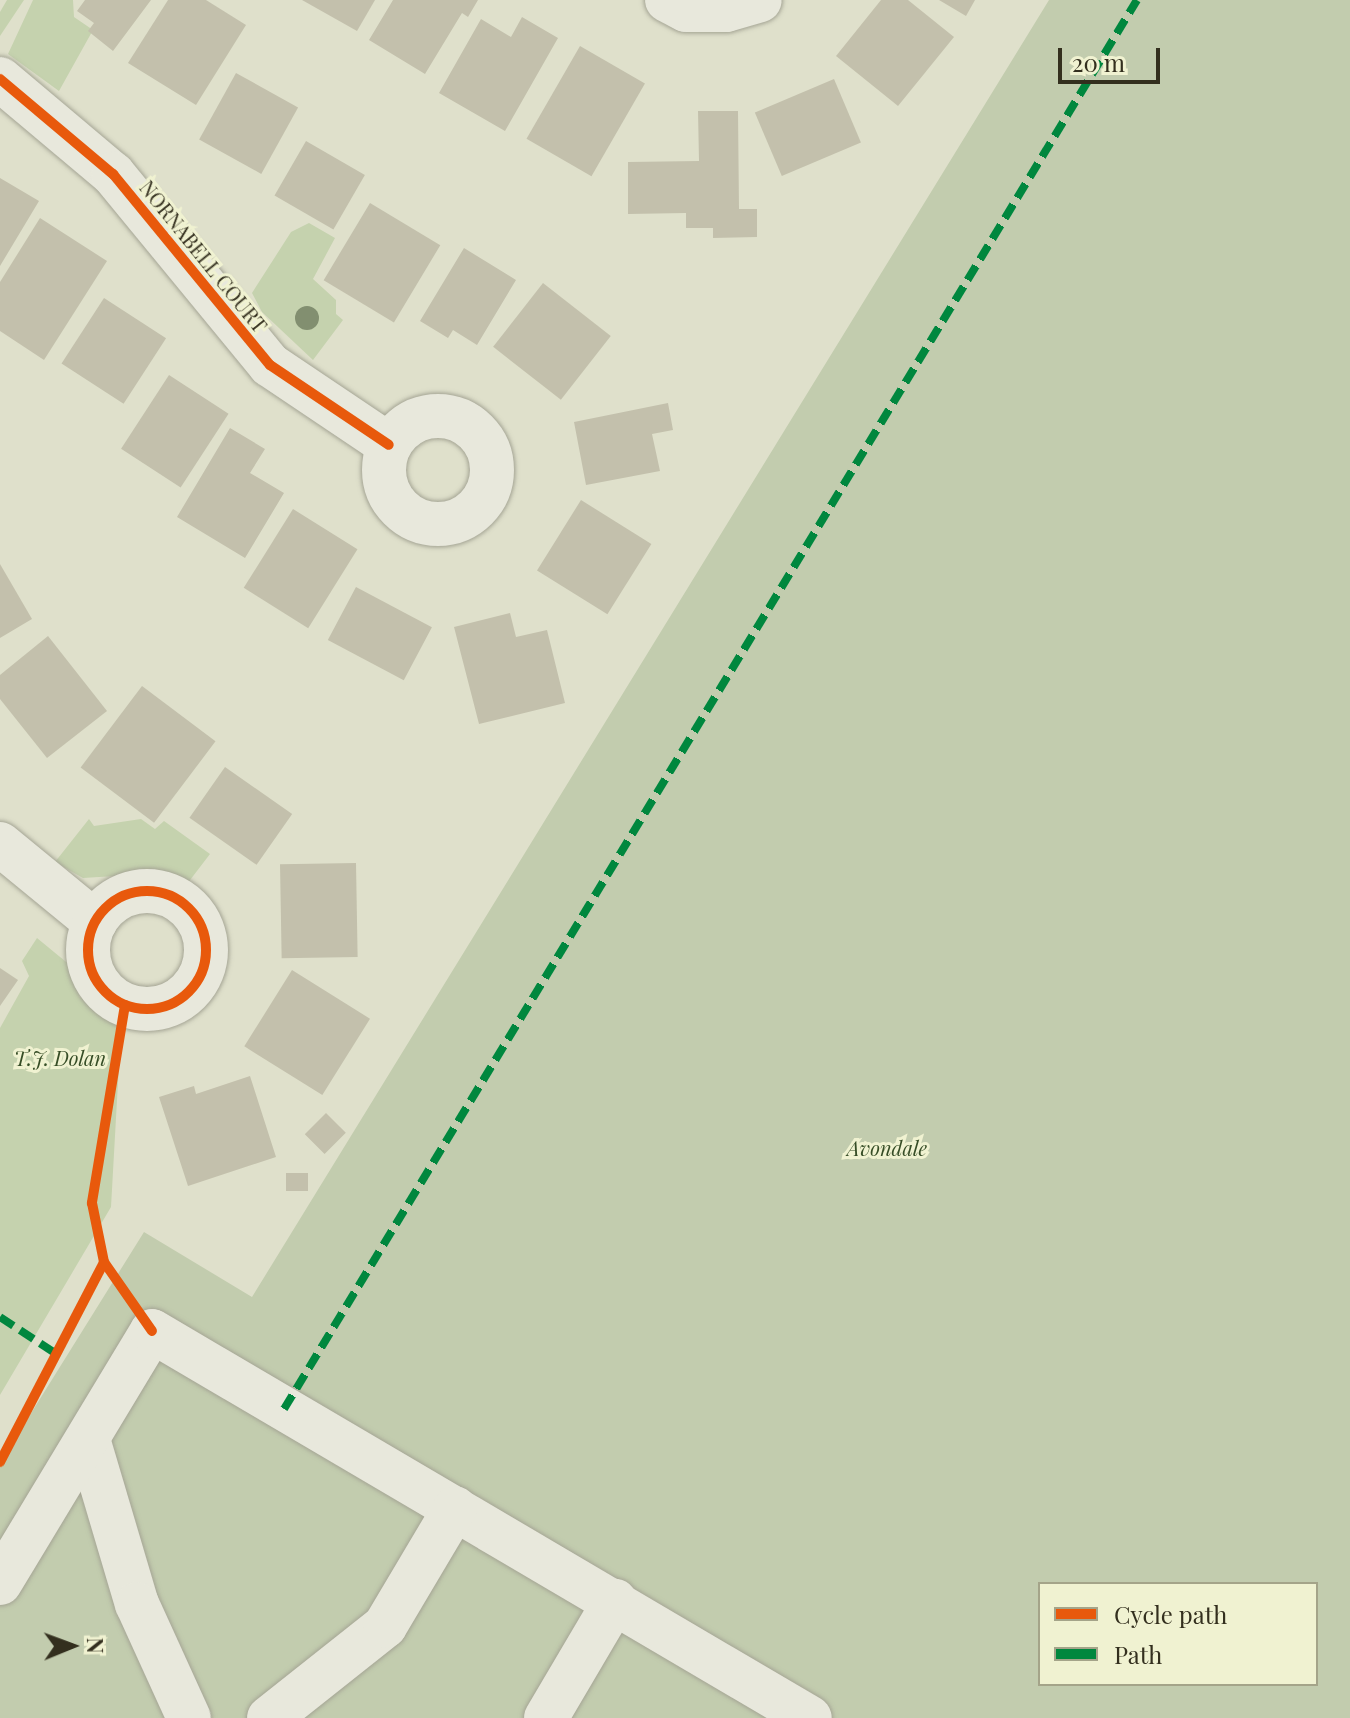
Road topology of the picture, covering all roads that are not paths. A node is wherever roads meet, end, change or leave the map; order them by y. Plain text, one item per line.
1 (667, 0) edge
2 (760, 0) edge
3 (0, 79) edge
4 (389, 445) dead end
5 (0, 844) edge
6 (95, 922) dead end
7 (88, 1439) junction
8 (455, 1508) junction
9 (0, 1583) edge
10 (615, 1601) junction
11 (189, 1718) edge
12 (269, 1718) edge
13 (546, 1718) edge
14 (810, 1718) edge

1 - 2 street
3 - 4 street, NORNABELL COURT
5 - 6 street
7 - 8 street
7 - 9 street
7 - 11 street
8 - 10 street
8 - 12 street
10 - 13 street
10 - 14 street

